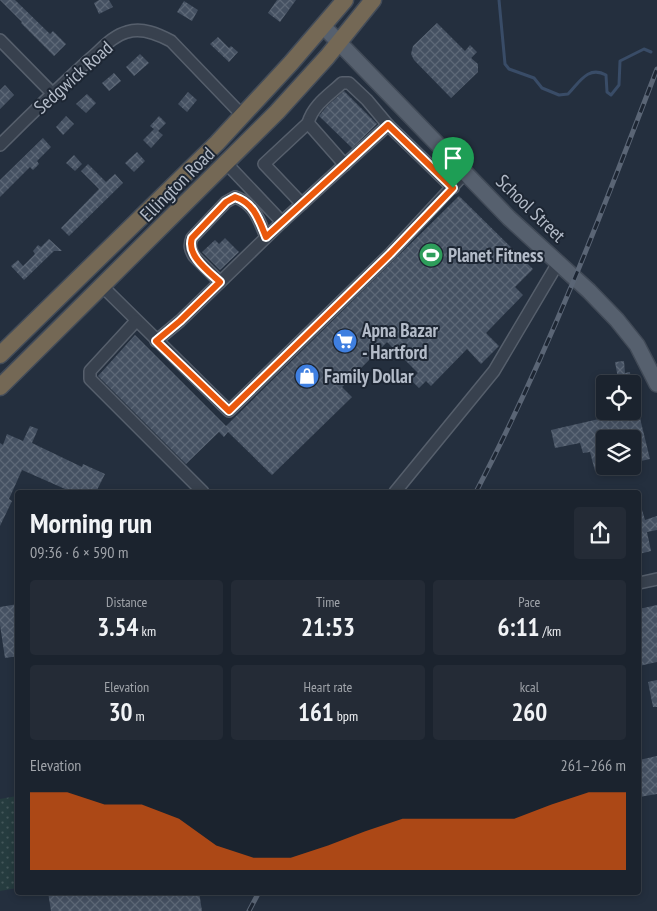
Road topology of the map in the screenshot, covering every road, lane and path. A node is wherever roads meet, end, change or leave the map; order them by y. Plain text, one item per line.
1 (345, 0) edge
2 (372, 0) edge
3 (323, 26) junction
4 (0, 40) edge
5 (339, 42) junction
6 (52, 93) junction
7 (242, 115) junction
8 (308, 123) junction
9 (388, 125) junction
10 (0, 145) edge
11 (226, 163) junction
12 (345, 165) junction
13 (466, 172) junction
14 (453, 188) junction
15 (302, 204) junction
16 (282, 222) junction
17 (266, 237) junction
18 (558, 263) junction
19 (86, 270) junction
20 (220, 282) junction
21 (102, 286) junction
22 (136, 321) junction
23 (156, 341) junction
24 (0, 355) edge
25 (657, 384) edge
26 (0, 387) edge
27 (201, 490) edge
28 (397, 490) edge
29 (657, 579) edge
30 (641, 583) edge

1 - 3 highway, Ellington Road
2 - 5 highway, Ellington Road
3 - 5 main road, School Street
3 - 7 highway, Ellington Road
4 - 6 street
5 - 11 highway, Ellington Road
5 - 13 main road, School Street
6 - 7 street, Sedgwick Road
6 - 10 street, Sedgwick Road
7 - 19 highway, Ellington Road
8 - 9 street
8 - 12 street
8 - 15 street
9 - 12 street
9 - 14 street
11 - 16 street
11 - 21 highway, Ellington Road
12 - 15 street
13 - 14 street
13 - 18 main road, School Street
14 - 23 street
15 - 16 street
16 - 17 street
17 - 20 street
17 - 20 street
18 - 25 main road, School Street
18 - 28 street
19 - 21 highway
19 - 24 highway, Ellington Road
20 - 23 street
21 - 22 street
21 - 26 highway, Ellington Road
22 - 23 street
22 - 27 street
29 - 30 street

